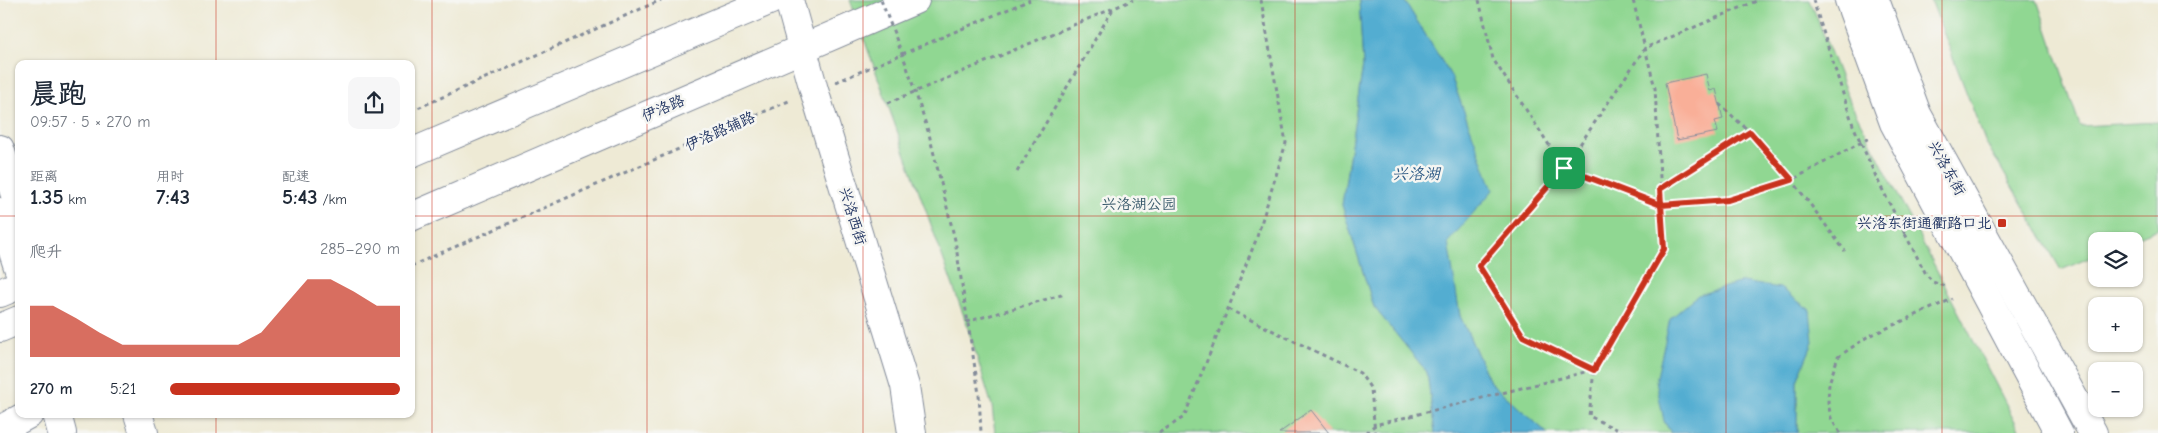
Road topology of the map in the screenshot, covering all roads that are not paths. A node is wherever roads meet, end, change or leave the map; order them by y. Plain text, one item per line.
1 (771, 0) edge
2 (789, 0) edge
3 (809, 0) edge
4 (915, 0) edge
5 (1849, 0) edge
6 (1875, 0) edge
7 (811, 43) junction
8 (822, 87) junction
9 (0, 149) edge
10 (415, 150) edge
11 (15, 195) edge
12 (0, 212) edge
13 (415, 215) edge
14 (15, 258) edge
15 (15, 287) edge
16 (0, 293) edge
17 (15, 322) edge
18 (0, 328) edge
19 (15, 415) edge
20 (22, 418) edge
21 (59, 418) edge
22 (60, 418) edge
23 (139, 418) edge
24 (0, 421) edge
25 (0, 430) edge
26 (62, 433) edge
27 (67, 433) edge
28 (144, 433) edge
29 (912, 433) edge
30 (931, 433) edge
31 (2059, 433) edge
32 (2093, 433) edge

1 - 10 street
2 - 7 street, 兴洛西街
3 - 7 street, 兴洛西街
4 - 7 street, 伊洛路
5 - 31 street, 兴洛东街
6 - 32 street, 兴洛东街
7 - 8 street, 兴洛西街
7 - 13 street, 伊洛路
8 - 29 street, 兴洛西街
8 - 30 street, 兴洛西街
9 - 11 street
12 - 14 street
15 - 16 street
17 - 18 street
19 - 24 street
20 - 25 street
21 - 26 street
22 - 27 street
23 - 28 street

